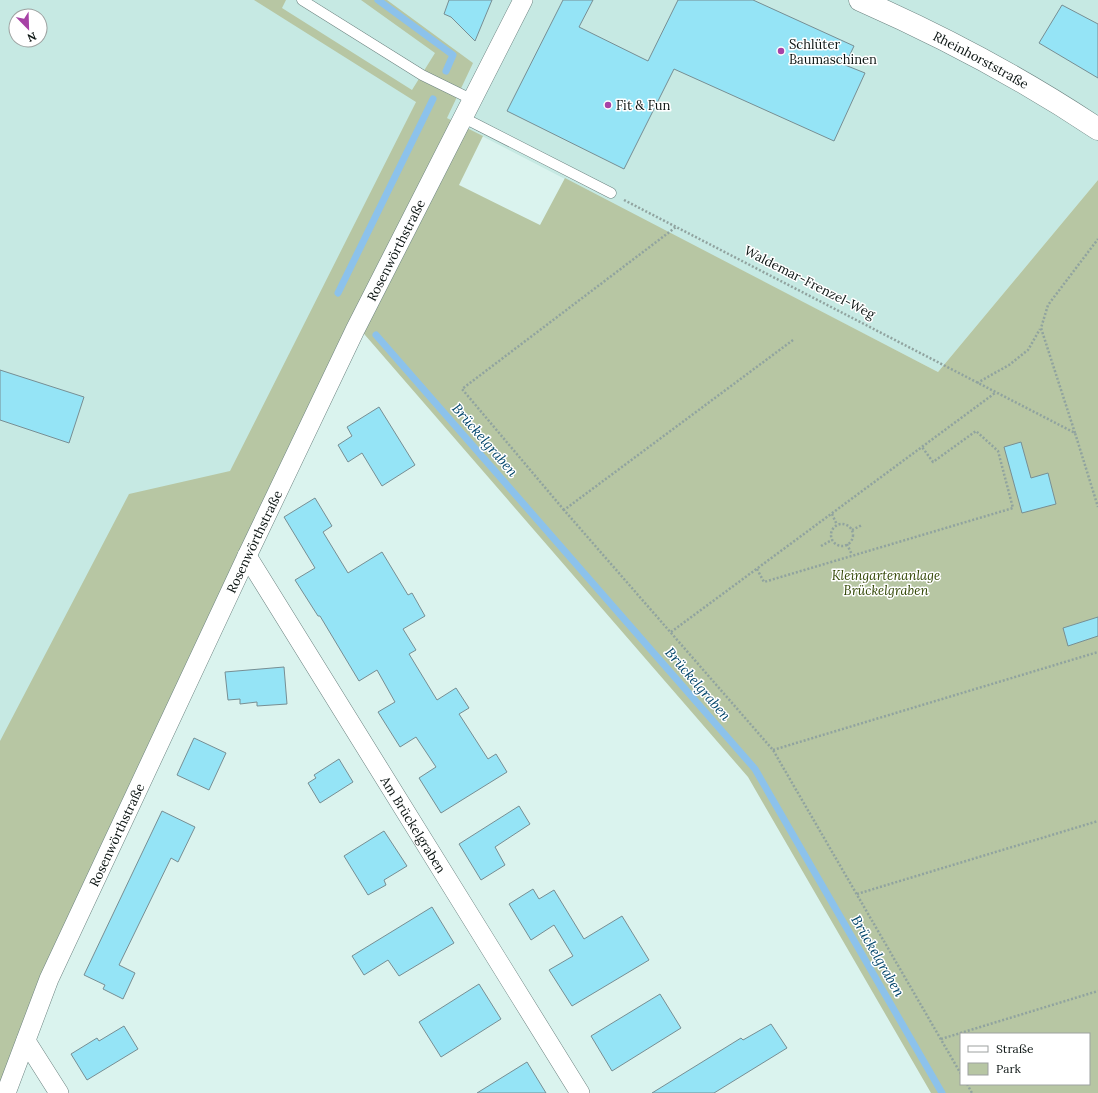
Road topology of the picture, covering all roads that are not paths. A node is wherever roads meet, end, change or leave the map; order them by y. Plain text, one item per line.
1 (302, 0) edge
2 (523, 0) edge
3 (860, 0) edge
4 (473, 100) junction
5 (464, 118) junction
6 (1098, 129) edge
7 (611, 193) road end
8 (247, 556) junction
9 (26, 1041) junction
10 (6, 1093) edge
11 (59, 1093) edge
12 (580, 1093) edge

1 - 4 lane
2 - 4 street, Rosenwörthstraße
3 - 6 street, Rheinhorststraße
4 - 5 street, Rosenwörthstraße
5 - 7 lane
5 - 8 street, Rosenwörthstraße
8 - 9 street, Rosenwörthstraße
8 - 12 street, Am Brückelgraben
9 - 10 street, Rosenwörthstraße
9 - 11 street

